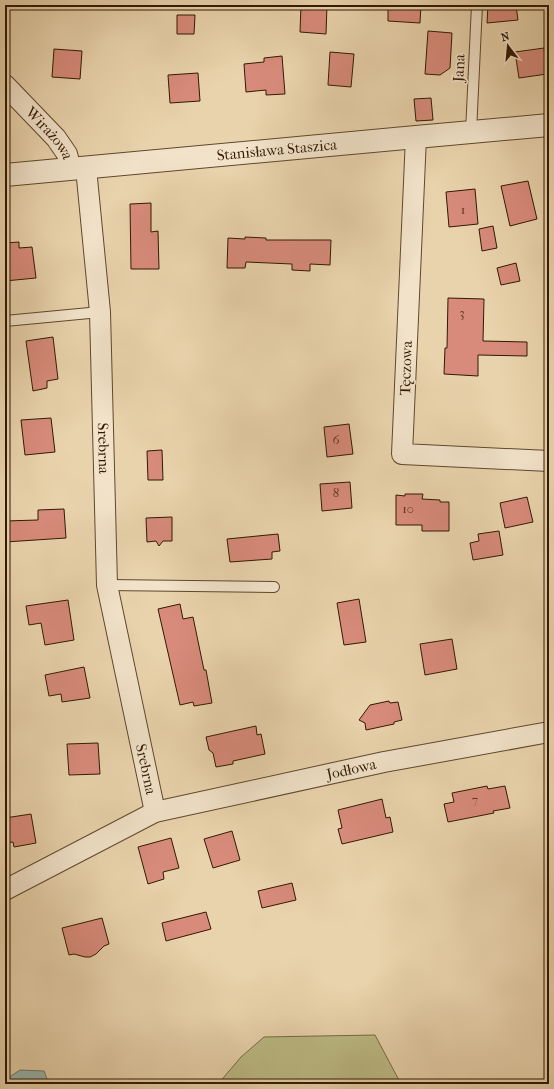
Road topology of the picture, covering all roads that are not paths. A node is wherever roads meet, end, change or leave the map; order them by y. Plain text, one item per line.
1 (476, 5) edge
2 (5, 84) edge
3 (549, 125) edge
4 (471, 132) junction
5 (416, 136) junction
6 (79, 168) junction
7 (5, 175) edge
8 (100, 312) junction
9 (5, 321) edge
10 (549, 460) edge
11 (107, 585) junction
12 (274, 587) dead end
13 (549, 732) edge
14 (155, 812) junction
15 (5, 890) edge

1 - 4 lane, Jana
2 - 6 street, Wirażowa
3 - 4 street, Stanisława Staszica
4 - 5 street, Stanisława Staszica
5 - 6 street, Stanisława Staszica
5 - 10 street, Tęczowa
6 - 7 street, Stanisława Staszica
6 - 8 street, Srebrna
8 - 9 lane
8 - 11 street, Srebrna
11 - 12 lane
11 - 14 street, Srebrna
13 - 14 street, Jodłowa
14 - 15 street, Jodłowa

